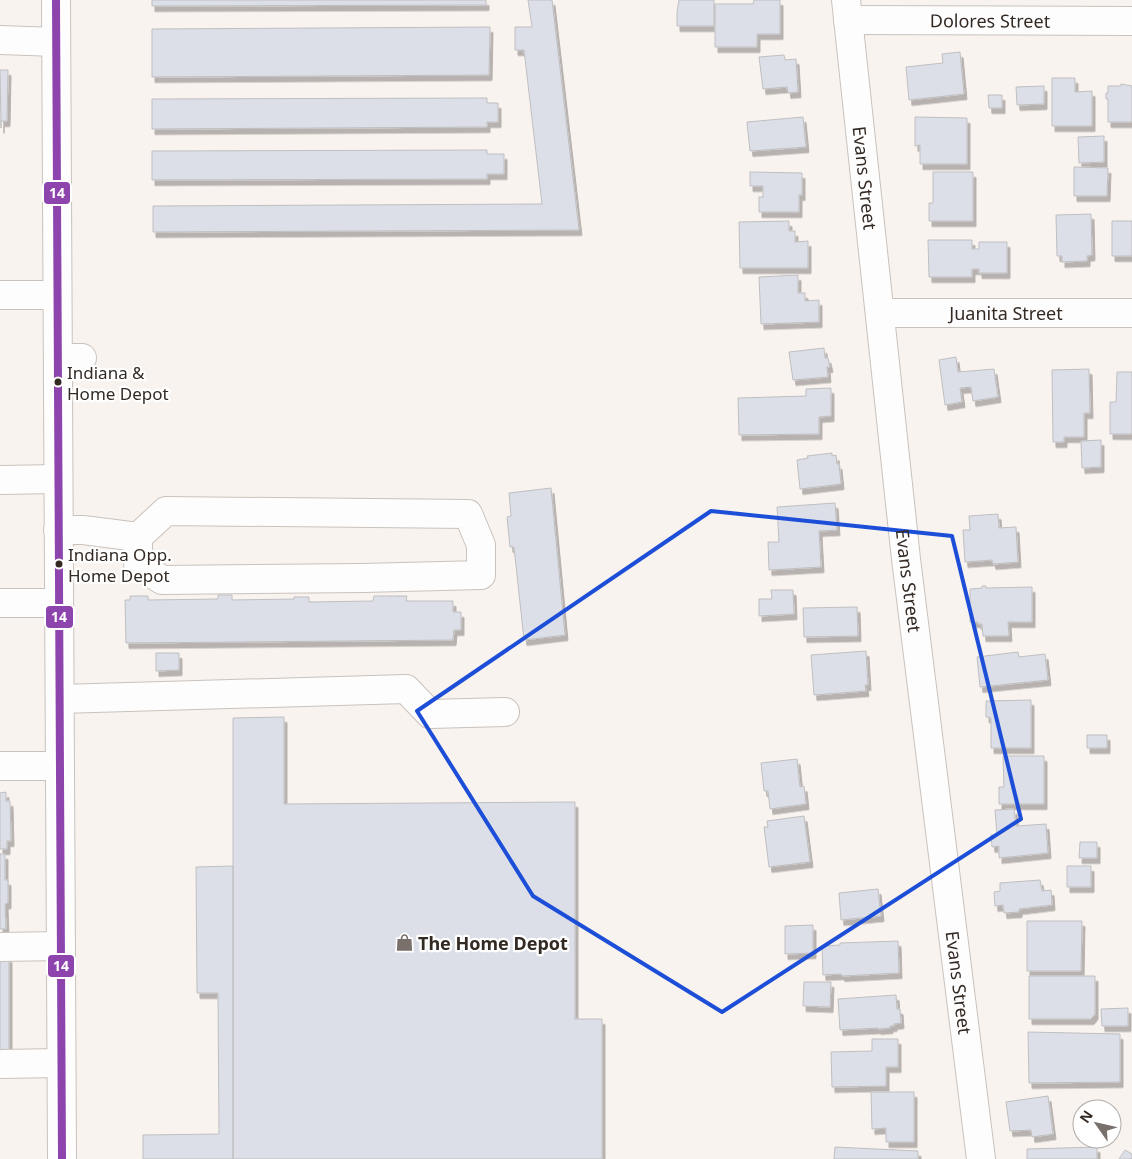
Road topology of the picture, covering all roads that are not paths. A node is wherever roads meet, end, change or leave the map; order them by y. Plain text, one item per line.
1 (56, 0) edge
2 (847, 10) edge
3 (1132, 21) edge
4 (0, 40) edge
5 (56, 42) junction
6 (0, 295) edge
7 (57, 295) junction
8 (880, 313) junction
9 (1132, 313) edge
10 (58, 479) junction
11 (0, 480) edge
12 (58, 530) junction
13 (138, 537) junction
14 (0, 602) edge
15 (59, 603) junction
16 (60, 699) junction
17 (505, 712) dead end
18 (0, 766) edge
19 (60, 766) junction
20 (57, 946) junction
21 (0, 947) edge
22 (57, 1063) junction
23 (0, 1064) edge
24 (62, 1159) edge
25 (981, 1159) edge

1 - 5 street
2 - 3 street, Dolores Street
2 - 8 street, Evans Street
4 - 5 street
5 - 7 street
6 - 7 street
7 - 10 street
8 - 9 street, Juanita Street
8 - 25 street, Evans Street
10 - 11 street
10 - 12 street
12 - 13 street
12 - 15 street
13 - 13 street
14 - 15 street
15 - 16 street
16 - 17 street
16 - 19 street
18 - 19 street
19 - 20 street
20 - 21 street
20 - 22 street
22 - 23 street
22 - 24 street

